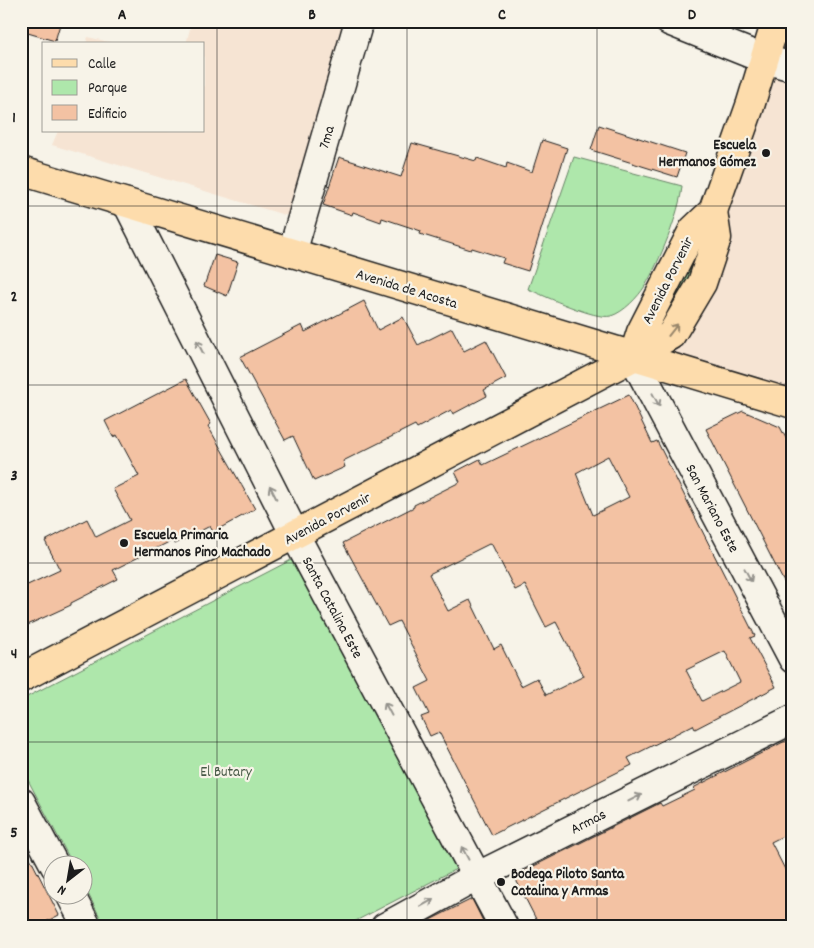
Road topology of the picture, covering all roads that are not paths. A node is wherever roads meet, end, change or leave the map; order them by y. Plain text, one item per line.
1 (359, 21) edge
2 (670, 21) edge
3 (776, 21) edge
4 (764, 58) junction
5 (793, 67) edge
6 (21, 171) edge
7 (127, 204) junction
8 (292, 253) junction
9 (633, 357) junction
10 (793, 404) edge
11 (295, 535) junction
12 (793, 659) edge
13 (21, 678) edge
14 (793, 719) edge
15 (21, 802) edge
16 (50, 856) edge
17 (478, 876) junction
18 (76, 906) edge
19 (87, 927) edge
20 (385, 927) edge
21 (504, 927) edge

1 - 8 street, 7ma
2 - 4 street
3 - 4 main road, Avenida Porvenir
4 - 5 street
4 - 9 main road, Avenida Porvenir
6 - 7 main road, Avenida de Acosta
7 - 8 main road, Avenida de Acosta
11 -> 7 street, Santa Catalina Este
8 - 9 main road, Avenida de Acosta
9 - 10 main road, Avenida de Acosta
9 - 11 main road, Avenida Porvenir
9 -> 12 street, San Mariano Este
11 - 13 main road, Avenida Porvenir
17 -> 11 street, Santa Catalina Este
17 -> 14 street, Armas
15 - 16 street
20 -> 17 street, Armas
17 - 21 street, Santa Catalina Este
18 - 19 street

